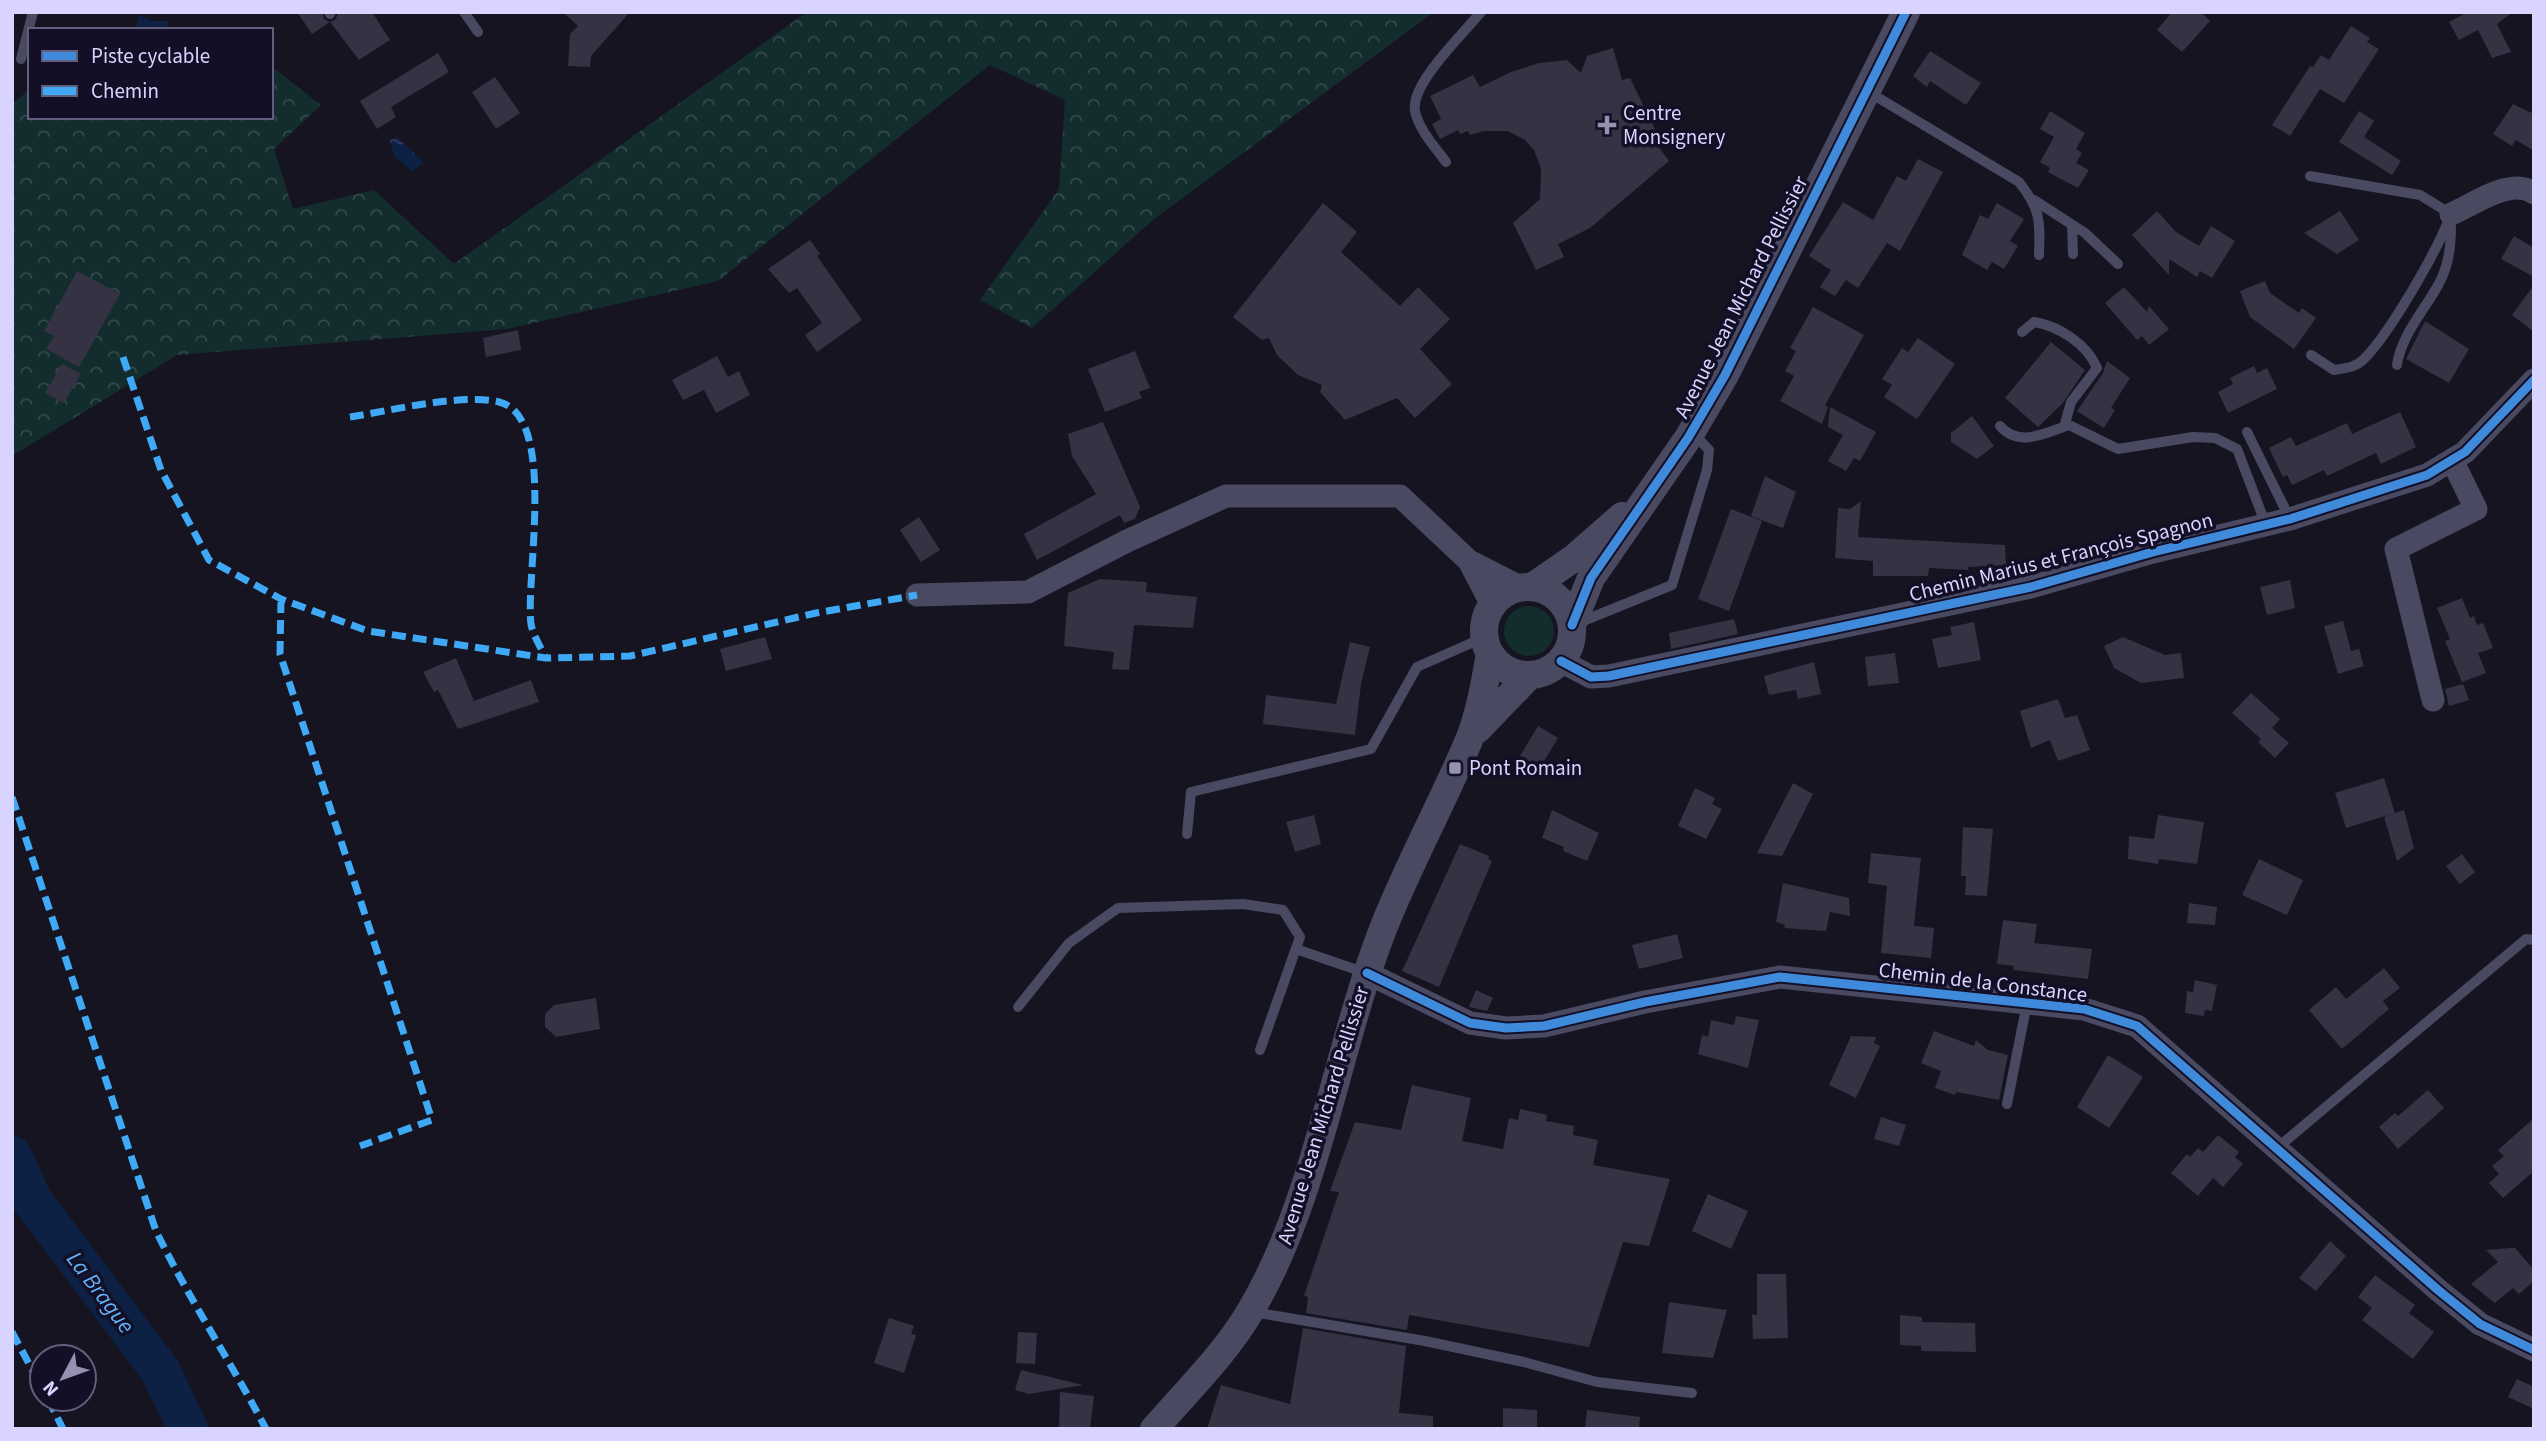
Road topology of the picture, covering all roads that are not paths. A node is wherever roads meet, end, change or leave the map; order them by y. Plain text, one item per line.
1 (464, 12) edge
2 (1481, 12) edge
3 (1906, 12) edge
4 (28, 30) edge
5 (478, 32) dead end
6 (20, 59) dead end
7 (1866, 90) junction
8 (1446, 163) dead end
9 (2310, 176) dead end
10 (2534, 193) edge
11 (2032, 199) junction
12 (2451, 214) junction
13 (2071, 225) junction
14 (2074, 254) dead end
15 (2039, 255) dead end
16 (2118, 264) dead end
17 (2022, 331) dead end
18 (2311, 355) dead end
19 (2397, 365) dead end
20 (2534, 380) edge
21 (2000, 426) dead end
22 (2064, 427) junction
23 (1692, 432) junction
24 (2247, 432) dead end
25 (2452, 460) junction
26 (1653, 488) junction
27 (2290, 519) junction
28 (2266, 525) junction
29 (1469, 561) junction
30 (1526, 587) junction
31 (917, 595) dead end
32 (1492, 605) junction
33 (1572, 625) junction
34 (1488, 645) junction
35 (1561, 661) junction
36 (1530, 675) junction
37 (2433, 700) dead end
38 (1469, 740) junction
39 (1187, 834) dead end
40 (2534, 940) edge
41 (1296, 949) junction
42 (1367, 973) junction
43 (2027, 1003) junction
44 (1018, 1007) dead end
45 (1260, 1050) dead end
46 (2007, 1104) dead end
47 (2277, 1148) junction
48 (1251, 1311) junction
49 (2534, 1350) edge
50 (1692, 1393) dead end
51 (1154, 1429) edge

1 - 5 lane
2 - 8 lane
3 - 7 street, Avenue Jean Michard Pellissier
4 - 6 lane
7 - 11 lane
7 - 23 street, Avenue Jean Michard Pellissier
9 - 12 lane
10 - 12 street
11 - 13 lane
11 - 15 lane
12 - 18 lane
12 - 19 lane
13 - 14 lane
13 - 16 lane
17 - 22 lane
20 - 25 street, Chemin Marius et François Spagnon
21 - 22 lane
22 - 28 lane
23 - 26 street, Avenue Jean Michard Pellissier
23 - 33 lane
24 - 27 lane
25 - 27 street, Chemin Marius et François Spagnon
25 - 37 street
26 - 30 street, Avenue Jean Michard Pellissier
26 - 33 street, Avenue Jean Michard Pellissier
27 - 28 street, Chemin Marius et François Spagnon
28 - 35 street, Chemin Marius et François Spagnon
29 - 30 street
29 - 31 street
29 - 32 street
30 - 32 street
30 - 33 street
32 - 34 street
33 - 35 street
34 - 36 street
34 - 38 street, Avenue Jean Michard Pellissier
34 - 39 lane
35 - 36 street
36 - 38 street, Avenue Jean Michard Pellissier
38 - 42 street, Avenue Jean Michard Pellissier
40 - 47 lane
41 - 42 lane
41 - 44 lane
41 - 45 lane
42 - 43 street, Chemin de la Constance
42 - 48 street, Avenue Jean Michard Pellissier
43 - 46 lane
43 - 47 street, Chemin de la Constance
47 - 49 street, Chemin de la Constance
48 - 50 lane
48 - 51 street, Avenue Jean Michard Pellissier

